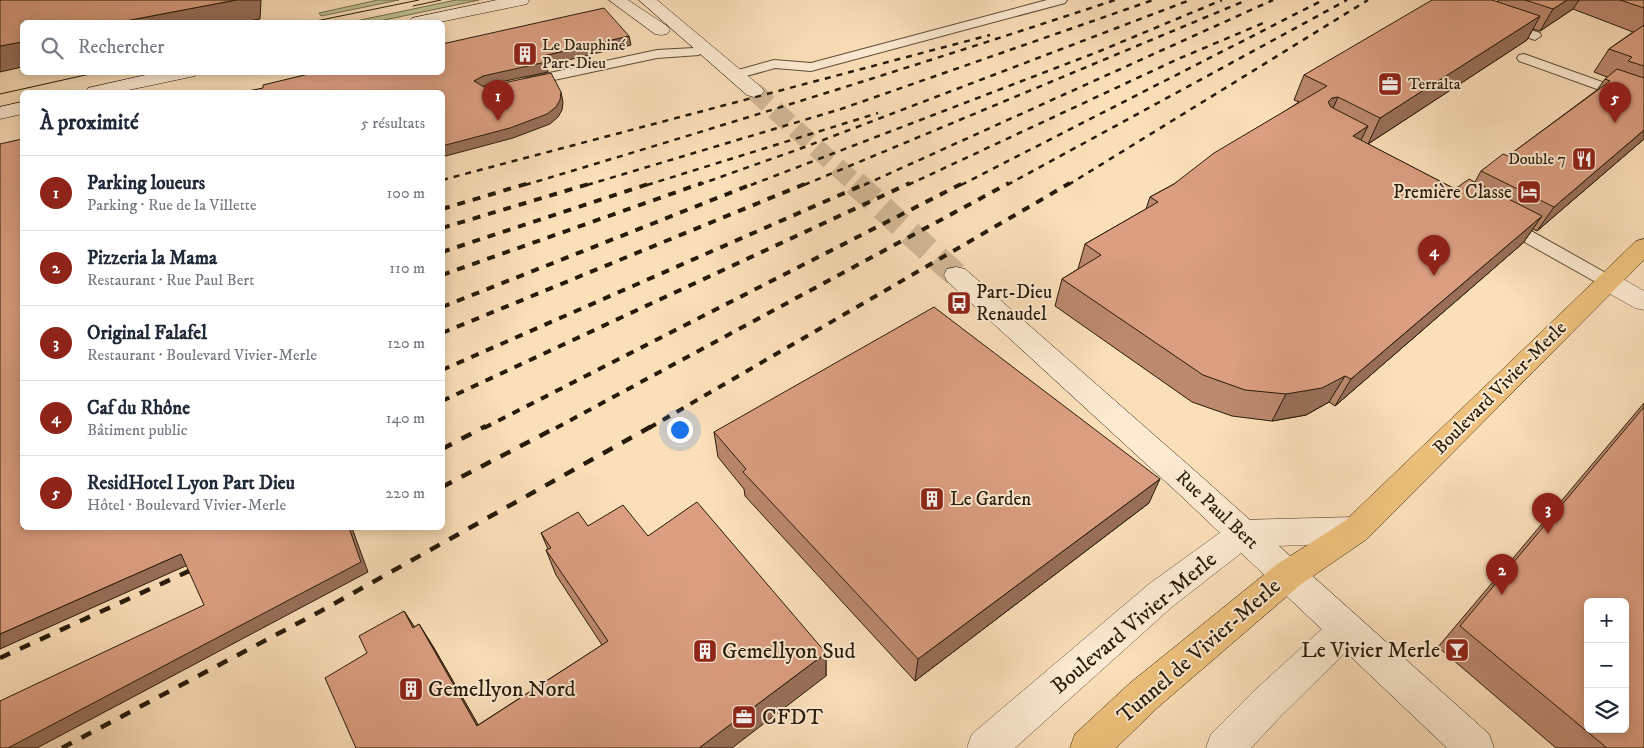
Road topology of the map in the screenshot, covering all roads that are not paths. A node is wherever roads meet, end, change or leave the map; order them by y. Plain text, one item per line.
1 (521, 0) edge
2 (617, 0) edge
3 (648, 0) edge
4 (1061, 0) edge
5 (427, 20) edge
6 (1493, 22) edge
7 (1535, 36) edge
8 (694, 52) junction
9 (1524, 58) edge
10 (733, 72) junction
11 (174, 75) edge
12 (514, 85) edge
13 (104, 90) edge
14 (754, 91) tunnel mouth
15 (1644, 102) edge
16 (20, 108) edge
17 (0, 113) edge
18 (1489, 215) edge
19 (1644, 246) edge
20 (956, 275) tunnel mouth
21 (1607, 281) junction
22 (1644, 302) edge
23 (1356, 530) junction
24 (1242, 534) junction
25 (1288, 575) junction
26 (1346, 629) junction
27 (986, 748) edge
28 (1089, 748) edge
29 (1225, 748) edge
30 (1475, 748) edge

1 - 5 main road
2 - 8 main road
3 - 10 main road
4 - 10 lane
6 - 7 lane
8 - 10 main road
8 - 12 lane
9 - 15 lane
10 - 14 main road
11 - 13 main road
16 - 17 main road
18 - 21 lane
19 - 21 main road, Boulevard Vivier-Merle
20 - 24 main road, Rue Paul Bert
21 - 22 main road
21 - 23 main road, Boulevard Vivier-Merle
23 - 24 main road
23 - 25 main road, Boulevard Vivier-Merle
24 - 25 main road, Rue Paul Bert
24 - 27 main road, Boulevard Vivier-Merle
25 - 26 main road, Rue Paul Bert
25 - 28 main road, Tunnel de Vivier-Merle
26 - 29 main road
26 - 30 main road, Rue Paul Bert

